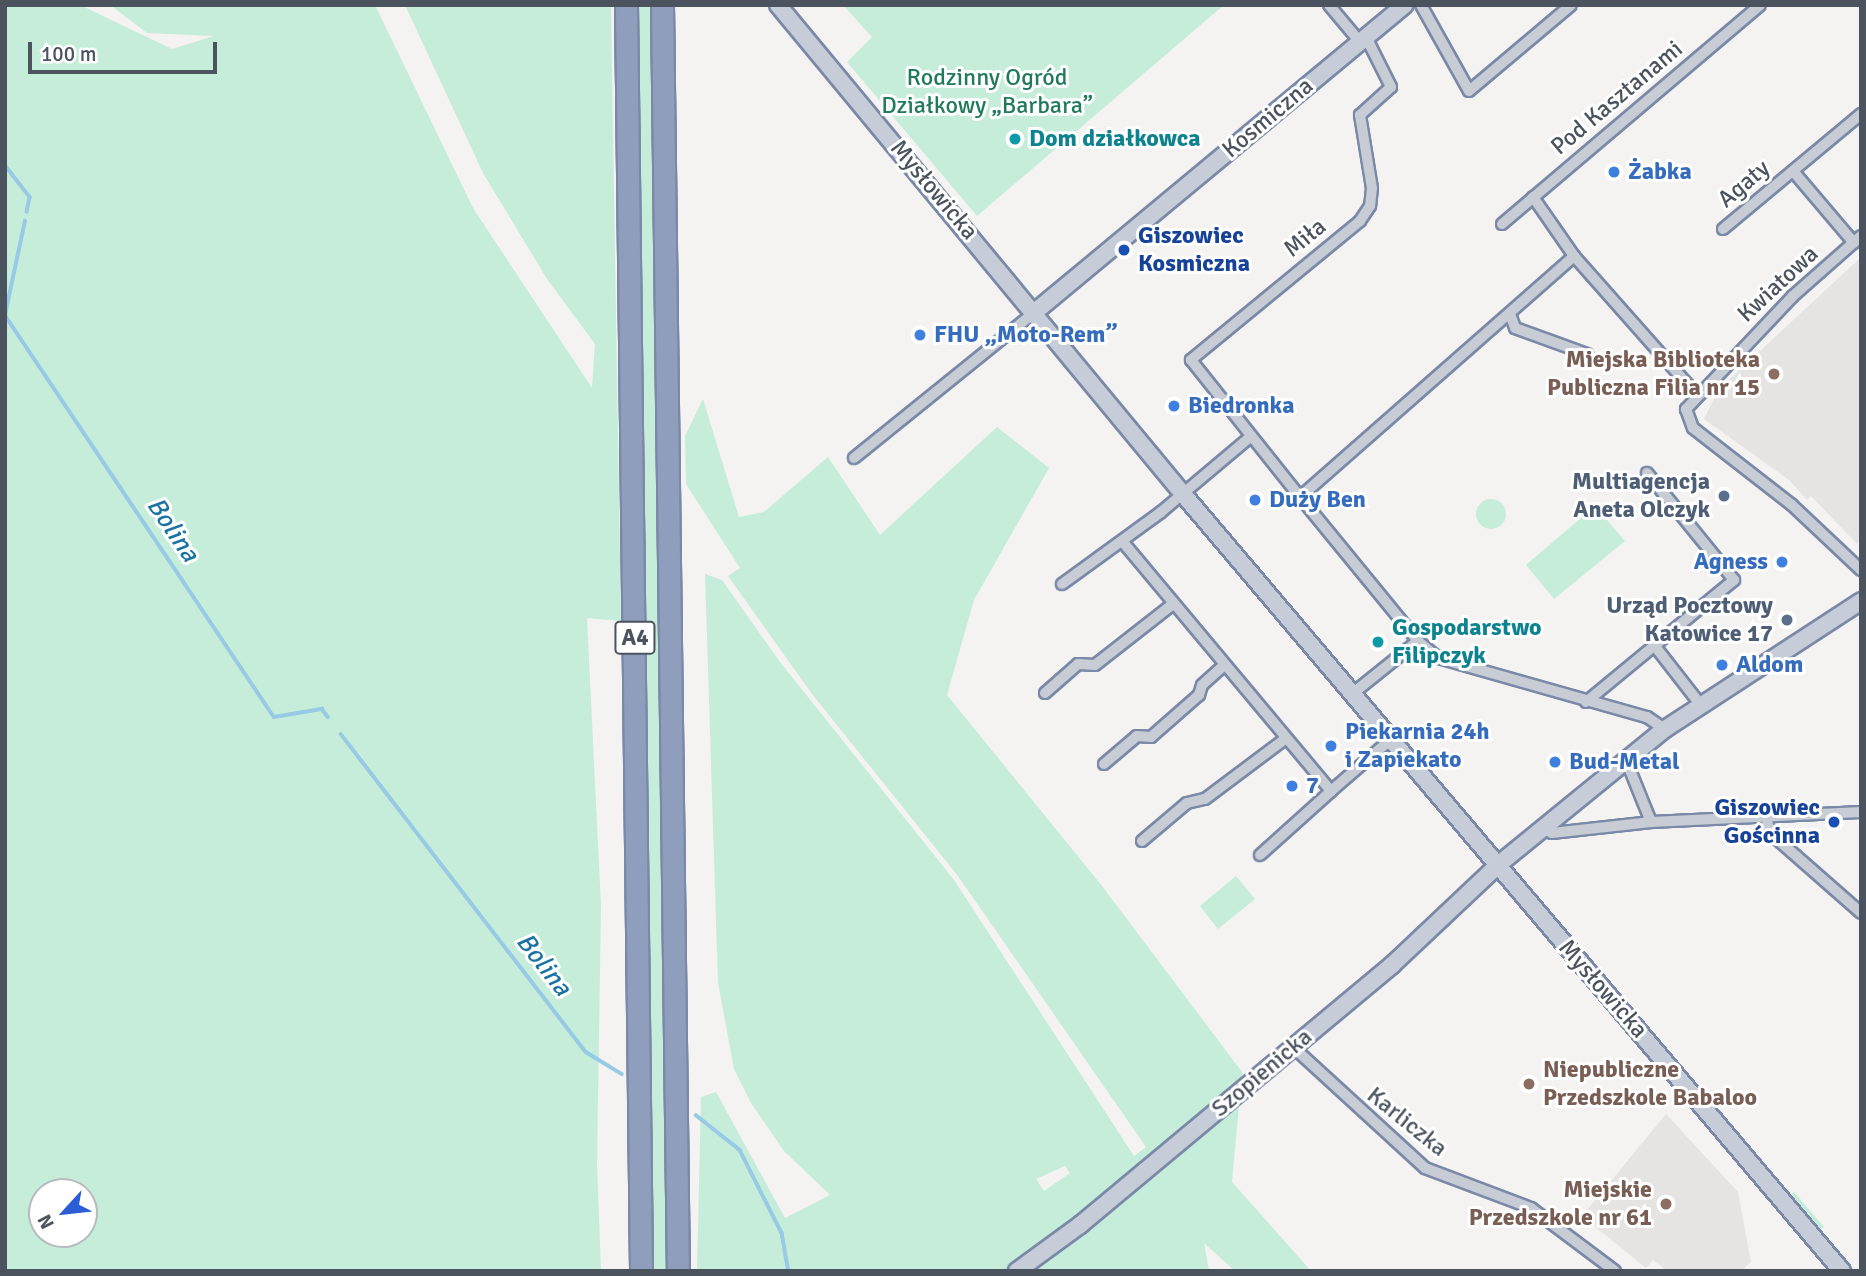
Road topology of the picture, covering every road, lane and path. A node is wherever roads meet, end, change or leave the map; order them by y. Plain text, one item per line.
1 (626, 5) edge
2 (662, 5) edge
3 (778, 5) edge
4 (1329, 5) edge
5 (1404, 5) edge
6 (1421, 5) edge
7 (1571, 5) edge
8 (1760, 5) edge
9 (1363, 40) junction
10 (1861, 114) edge
11 (1793, 171) junction
12 (1533, 197) junction
13 (1502, 224) dead end
14 (1723, 229) dead end
15 (1857, 239) edge
16 (1574, 256) junction
17 (1036, 312) junction
18 (1510, 314) junction
19 (1587, 354) dead end
20 (1696, 394) junction
21 (1249, 438) junction
22 (854, 458) dead end
23 (1647, 473) dead end
24 (1183, 494) junction
25 (1300, 497) junction
26 (1122, 541) junction
27 (1861, 570) edge
28 (1062, 584) dead end
29 (1861, 601) edge
30 (1173, 604) junction
31 (1418, 641) junction
32 (1654, 645) junction
33 (1224, 665) junction
34 (1045, 693) dead end
35 (1352, 694) junction
36 (1586, 702) junction
37 (1700, 704) junction
38 (1665, 729) junction
39 (1285, 739) junction
40 (1390, 740) junction
41 (1626, 760) junction
42 (1104, 764) dead end
43 (1331, 791) junction
44 (1861, 812) edge
45 (1766, 817) junction
46 (1651, 822) junction
47 (1543, 828) junction
48 (1142, 841) dead end
49 (1261, 855) dead end
50 (1498, 865) junction
51 (1861, 913) edge
52 (1293, 1047) junction
53 (641, 1271) edge
54 (678, 1271) edge
55 (1017, 1271) edge
56 (1615, 1271) edge
57 (1842, 1271) edge

1 - 53 highway, A4
2 - 54 highway, A4
3 - 17 street, Mysłowicka
4 - 9 street
5 - 9 street, Kosmiczna
6 - 7 street
8 - 12 street, Pod Kasztanami
9 - 17 street, Kosmiczna
9 - 21 street, Miła
10 - 11 street, Agaty
11 - 14 street, Agaty
11 - 15 street, Agaty
12 - 13 street, Pod Kasztanami
12 - 16 street
15 - 20 street, Kwiatowa
16 - 18 street
16 - 20 street
17 - 22 street
17 - 24 street, Mysłowicka
18 - 19 street
18 - 25 street
20 - 27 street
21 - 24 street
21 - 25 street, Miła
23 - 32 street
24 - 26 street
24 - 35 street, Mysłowicka
25 - 31 street, Miła
26 - 28 street
26 - 30 street
29 - 37 street, Szopienicka
30 - 33 street
30 - 34 street
31 - 35 street
31 - 36 street, Miła
32 - 36 street
32 - 37 street
33 - 39 street
33 - 42 street
35 - 40 street, Mysłowicka
36 - 38 street, Miła
37 - 38 street, Szopienicka
38 - 41 street, Szopienicka
39 - 43 street
39 - 48 street
40 - 43 street
40 - 50 street, Mysłowicka
41 - 46 street
41 - 47 street, Szopienicka
43 - 49 street
44 - 45 street
45 - 46 street
45 - 51 street
46 - 47 street
47 - 50 street, Szopienicka
50 - 52 street, Szopienicka
50 - 57 street, Mysłowicka
52 - 55 street, Szopienicka
52 - 56 street, Karliczka

